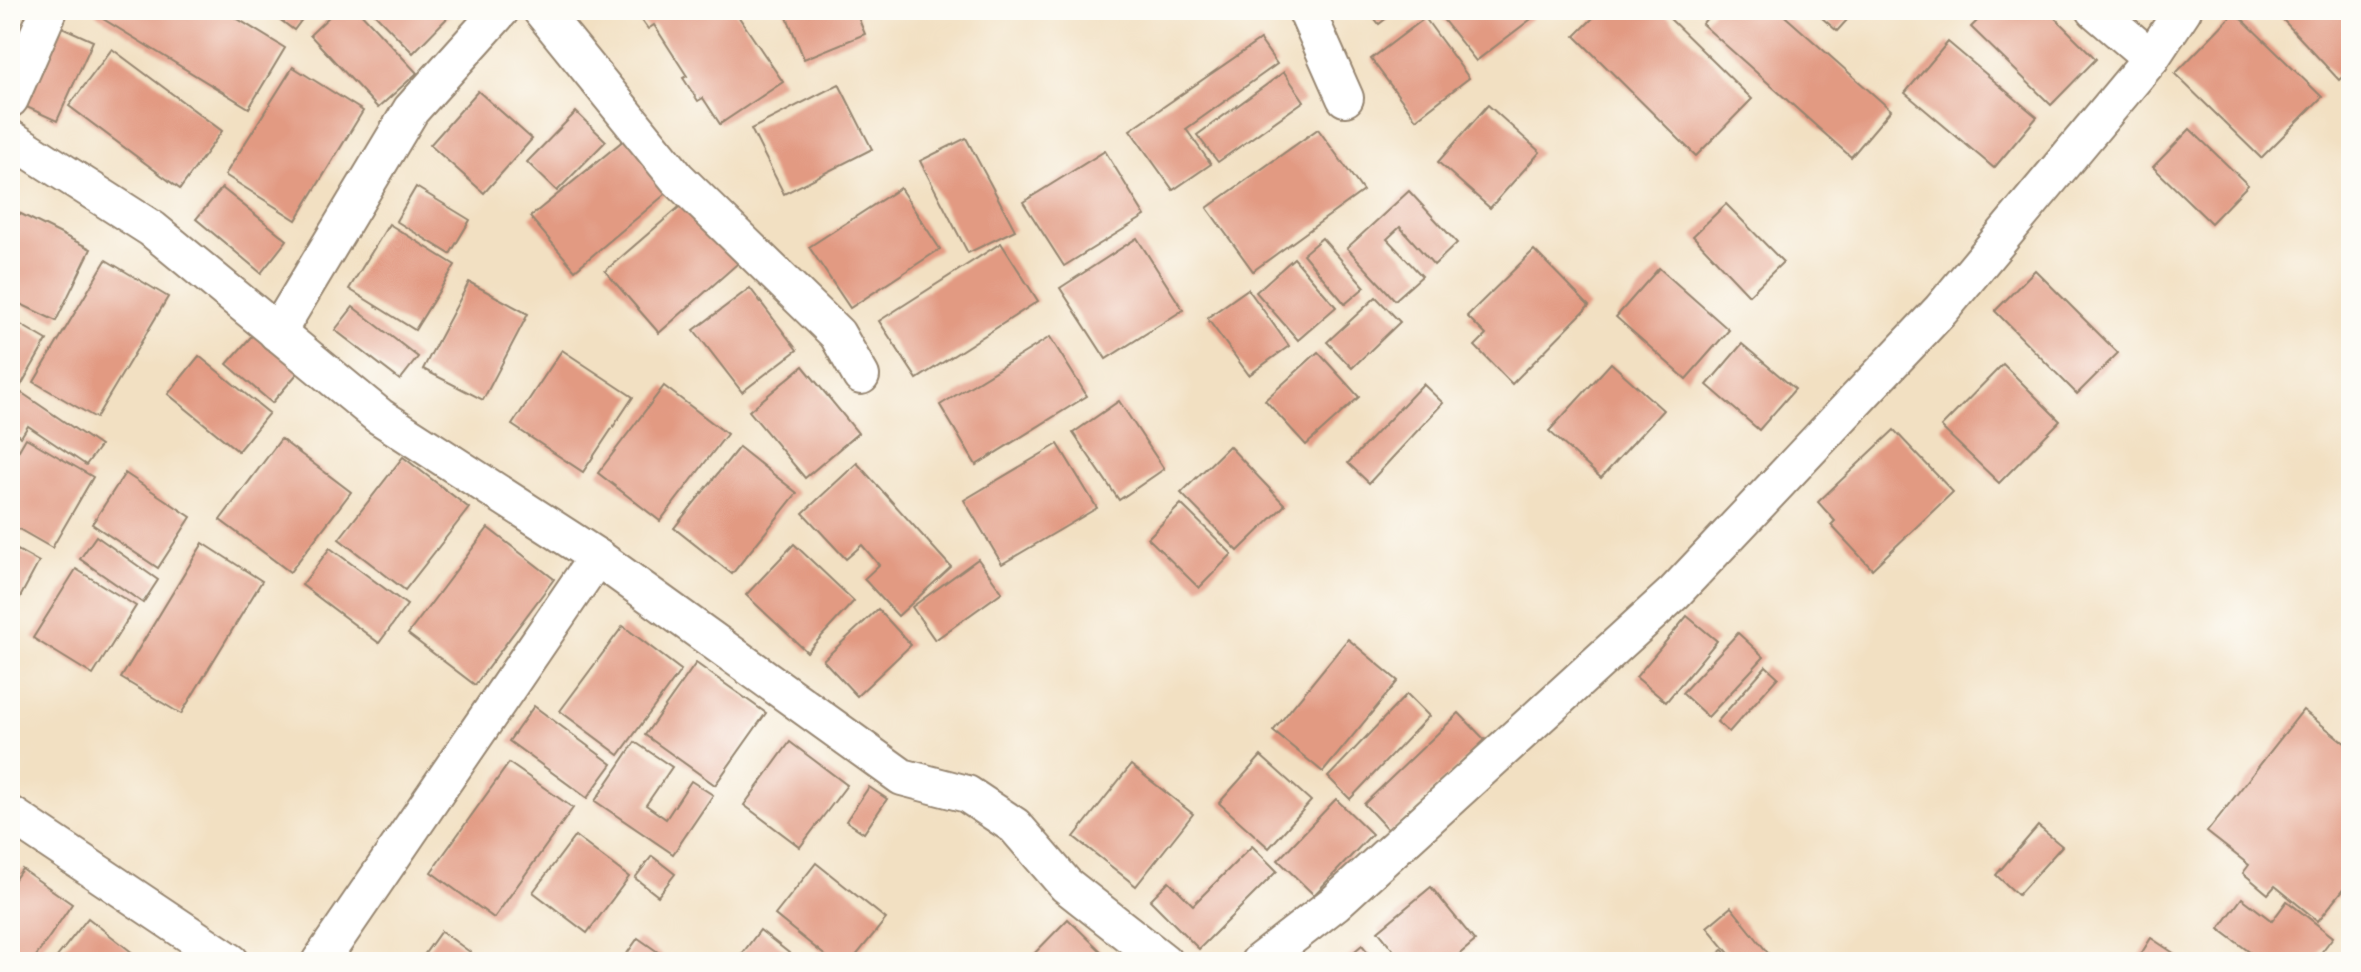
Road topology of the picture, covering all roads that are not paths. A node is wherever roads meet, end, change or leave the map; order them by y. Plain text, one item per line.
1 (49, 10) edge
2 (501, 10) edge
3 (541, 10) edge
4 (1306, 10) edge
5 (2095, 10) edge
6 (2183, 10) edge
7 (2151, 58) junction
8 (1345, 98) dead end
9 (10, 99) edge
10 (10, 138) edge
11 (277, 333) junction
12 (861, 376) dead end
13 (597, 557) junction
14 (10, 814) edge
15 (227, 962) edge
16 (320, 962) edge
17 (1164, 962) edge
18 (1259, 962) edge

1 - 9 street
2 - 11 street
3 - 12 street
4 - 8 street
5 - 7 street
6 - 7 street
7 - 18 street
10 - 11 street
11 - 13 street
13 - 16 street
13 - 17 street
14 - 15 street

